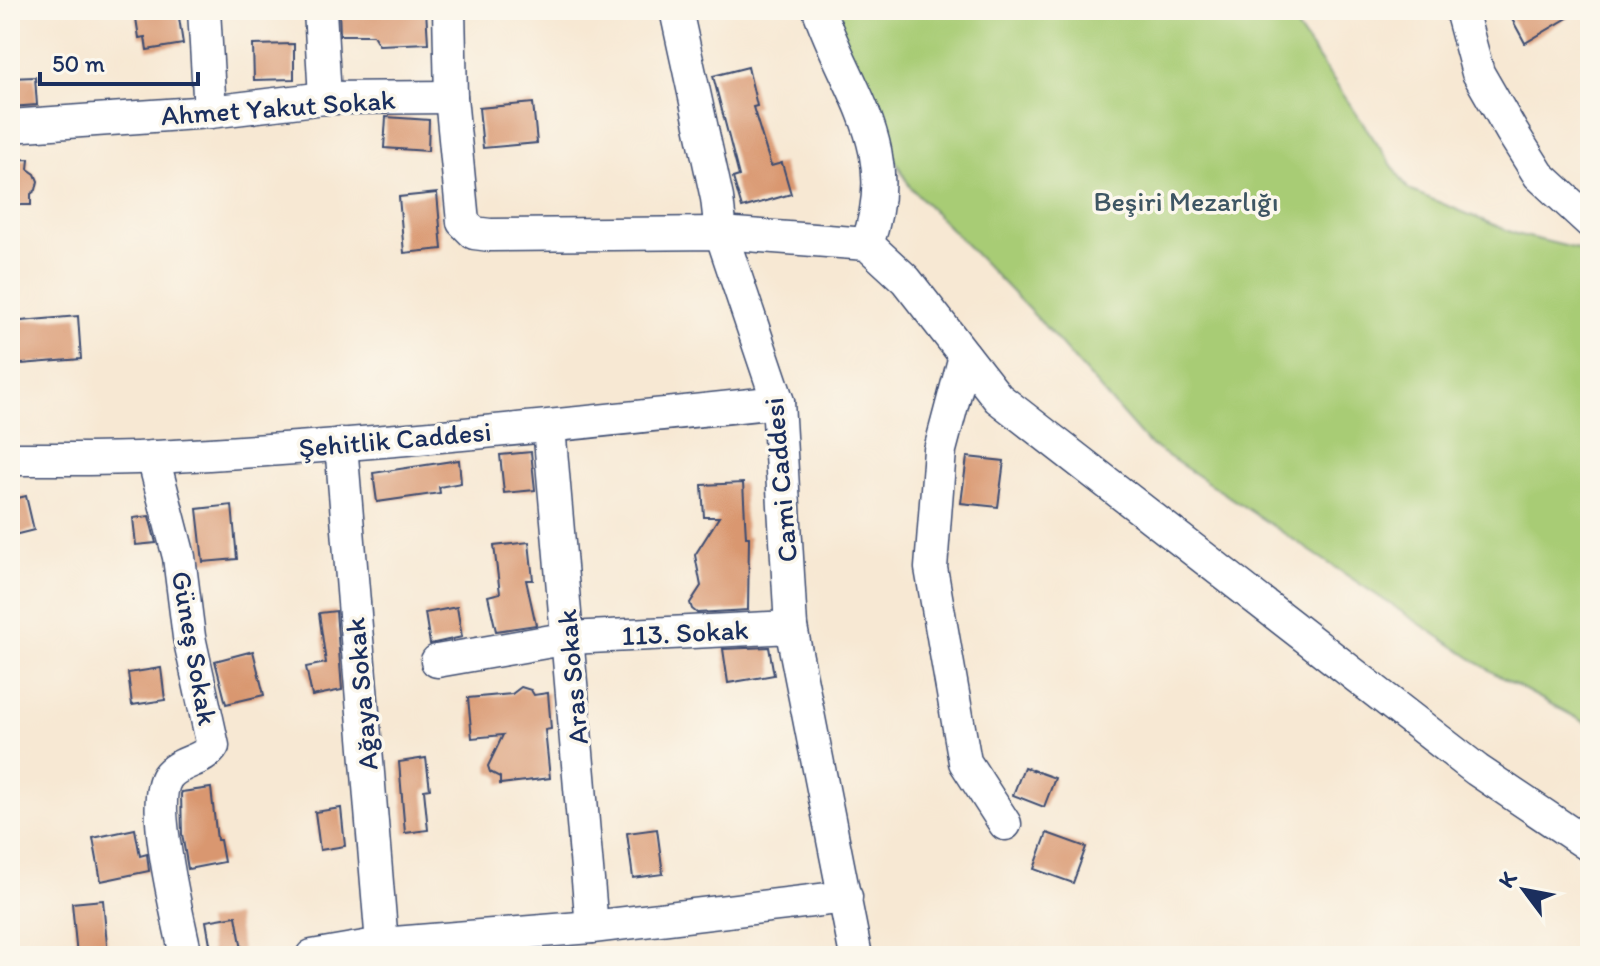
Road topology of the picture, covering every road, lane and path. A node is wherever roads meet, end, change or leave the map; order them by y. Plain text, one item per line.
1 (204, 10) edge
2 (320, 10) edge
3 (449, 10) edge
4 (676, 10) edge
5 (819, 10) edge
6 (1461, 10) edge
7 (451, 97) junction
8 (325, 98) junction
9 (210, 112) junction
10 (10, 126) edge
11 (1590, 222) edge
12 (721, 233) junction
13 (867, 244) junction
14 (965, 356) junction
15 (778, 402) junction
16 (549, 427) junction
17 (341, 444) junction
18 (153, 457) junction
19 (10, 459) edge
20 (791, 627) junction
21 (569, 638) junction
22 (437, 661) dead end
23 (1005, 824) dead end
24 (1590, 846) edge
25 (846, 897) junction
26 (592, 927) junction
27 (382, 944) junction
28 (186, 956) edge
29 (312, 956) edge
30 (856, 956) edge

1 - 9 street
2 - 8 street
3 - 7 street
4 - 12 street, Cami Caddesi
5 - 13 street
6 - 11 street
7 - 8 street, Ahmet Yakut Sokak
7 - 12 street
8 - 9 street, Ahmet Yakut Sokak
9 - 10 street, Ahmet Yakut Sokak
12 - 13 street
12 - 15 street, Cami Caddesi
13 - 14 street
14 - 23 street
14 - 24 street
15 - 16 street, Şehitlik Caddesi
15 - 20 street, Cami Caddesi
16 - 17 street, Şehitlik Caddesi
16 - 21 street, Aras Sokak
17 - 18 street, Şehitlik Caddesi
17 - 27 street, Ağaya Sokak
18 - 19 street, Şehitlik Caddesi
18 - 28 street, Güneş Sokak
20 - 21 street, 113. Sokak
20 - 25 street, Cami Caddesi
21 - 22 street, 113. Sokak
21 - 26 street, Aras Sokak
25 - 26 street
25 - 30 street, Cami Caddesi
26 - 27 street
27 - 29 street

